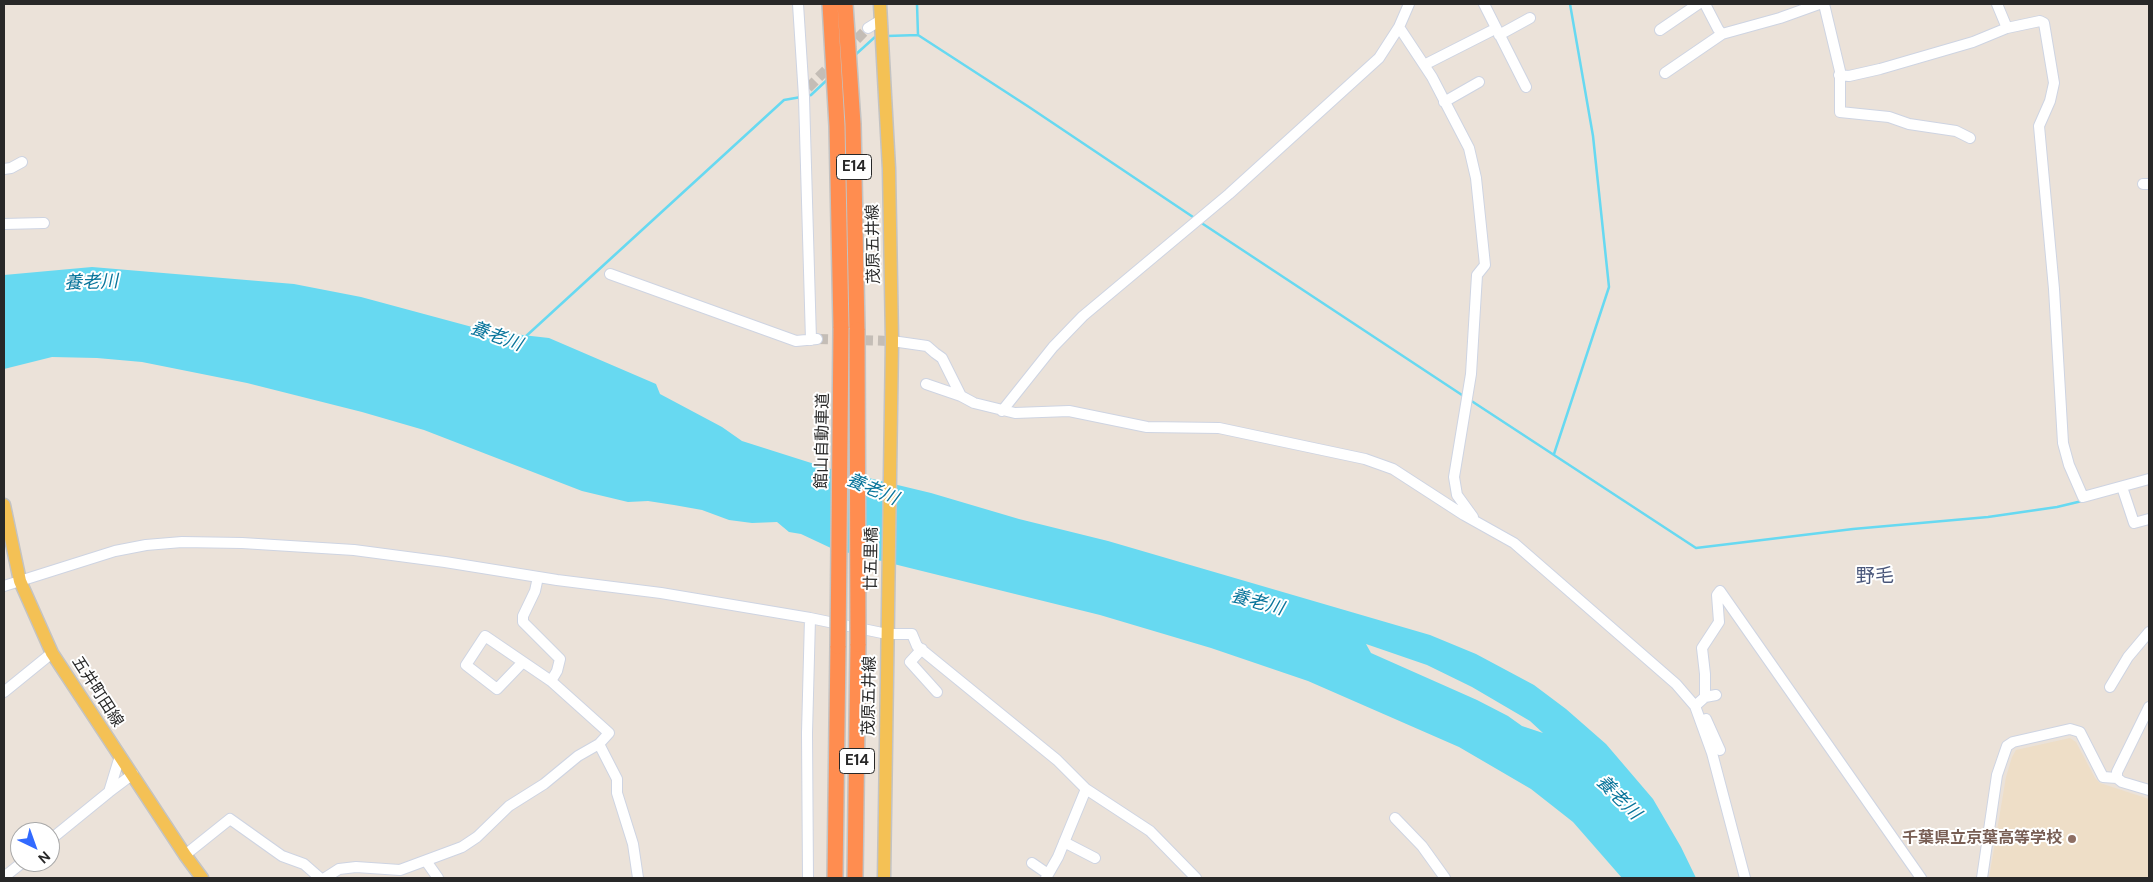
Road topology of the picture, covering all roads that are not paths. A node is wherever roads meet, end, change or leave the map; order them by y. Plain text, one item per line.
1 (798, 4) edge
2 (830, 4) edge
3 (845, 4) edge
4 (880, 4) edge
5 (1409, 4) edge
6 (1484, 4) edge
7 (1698, 4) edge
8 (1705, 4) edge
9 (1819, 4) edge
10 (1997, 4) edge
11 (1530, 18) dead end
12 (881, 20) junction
13 (1399, 27) junction
14 (868, 28) tunnel mouth
15 (2007, 28) junction
16 (1660, 30) dead end
17 (1497, 32) junction
18 (1722, 34) junction
19 (1424, 64) junction
20 (1664, 73) dead end
21 (1840, 75) junction
22 (1479, 82) dead end
23 (1526, 87) dead end
24 (1444, 102) junction
25 (1970, 138) dead end
26 (22, 162) dead end
27 (4, 169) edge
28 (44, 223) dead end
29 (4, 224) edge
30 (610, 274) dead end
31 (892, 341) junction
32 (891, 363) joint
33 (926, 384) dead end
34 (962, 396) junction
35 (1002, 411) junction
36 (2149, 479) edge
37 (2122, 487) junction
38 (4, 505) edge
39 (2149, 519) edge
40 (1476, 520) junction
41 (538, 577) junction
42 (20, 581) junction
43 (4, 586) edge
44 (810, 618) junction
45 (2149, 632) edge
46 (887, 634) junction
47 (922, 649) junction
48 (52, 653) junction
49 (523, 662) junction
50 (551, 681) junction
51 (2110, 687) dead end
52 (4, 692) edge
53 (937, 692) dead end
54 (1716, 695) dead end
55 (1699, 702) junction
56 (2149, 708) edge
57 (599, 744) junction
58 (1720, 750) dead end
59 (120, 756) junction
60 (133, 774) junction
61 (2117, 778) junction
62 (1086, 789) junction
63 (2149, 790) edge
64 (109, 792) junction
65 (1395, 818) dead end
66 (60, 832) edge
67 (1064, 842) junction
68 (185, 855) junction
69 (1095, 858) dead end
70 (426, 861) junction
71 (1032, 863) dead end
72 (1047, 876) edge
73 (202, 878) edge
74 (320, 878) edge
75 (325, 878) edge
76 (438, 878) edge
77 (638, 878) edge
78 (808, 878) edge
79 (835, 878) edge
80 (855, 878) edge
81 (884, 878) edge
82 (1196, 878) edge
83 (1445, 878) edge
84 (1745, 878) edge
85 (1921, 878) edge
86 (1982, 878) edge

1 - 30 street
2 - 79 highway, 館山自動車道 / E14, bridge
3 - 80 highway, 館山自動車道 / E14, bridge
4 - 12 main road, 茂原五井線
5 - 13 street
6 - 17 street
7 - 16 street
8 - 18 street
9 - 18 street
9 - 21 street
10 - 15 street
11 - 17 street
12 - 14 street
12 - 31 main road, 茂原五井線
13 - 19 street
13 - 35 street
15 - 21 street
15 - 37 street
17 - 19 street
17 - 23 street
18 - 20 street
19 - 24 street
21 - 25 street
22 - 24 street
24 - 40 street
26 - 27 street
28 - 29 street
31 - 32 main road, 茂原五井線
31 - 34 street
32 - 46 main road, 廿五里橋
33 - 34 street
34 - 35 street
35 - 40 street
36 - 37 street
37 - 39 street
38 - 42 main road, 五井町田線
40 - 55 street
41 - 42 street
41 - 44 street
41 - 50 street
42 - 43 street
42 - 48 main road, 五井町田線
44 - 46 street
44 - 78 street
45 - 51 street
46 - 47 street
46 - 81 main road, 茂原五井線
47 - 53 street
47 - 62 street
48 - 52 street
48 - 59 main road, 五井町田線
49 - 49 street
49 - 50 street
50 - 57 street
54 - 55 street
55 - 58 street
55 - 84 street
55 - 85 street
56 - 61 street
57 - 70 street
57 - 77 street
59 - 60 main road, 五井町田線
59 - 64 street
60 - 64 street
60 - 68 main road, 五井町田線
61 - 63 street
61 - 86 street
62 - 67 street
62 - 82 street
64 - 66 street
65 - 83 street
67 - 69 street
67 - 72 street
68 - 73 main road, 五井町田線
68 - 74 street
70 - 75 street
70 - 76 street
71 - 72 street

